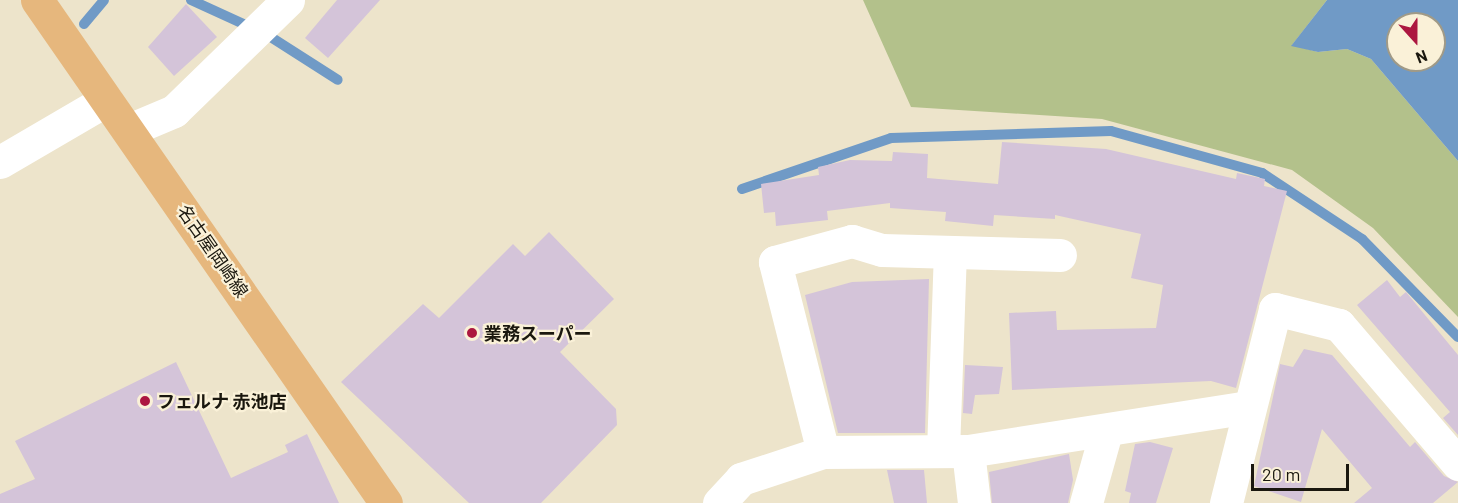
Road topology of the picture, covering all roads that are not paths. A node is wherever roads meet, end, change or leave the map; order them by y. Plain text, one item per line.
1 (37, 0) edge
2 (288, 0) edge
3 (106, 100) junction
4 (129, 130) junction
5 (0, 162) edge
6 (950, 252) junction
7 (1060, 255) dead end
8 (1250, 407) junction
9 (1106, 432) junction
10 (955, 451) junction
11 (823, 452) junction
12 (1458, 464) edge
13 (386, 503) edge
14 (719, 503) edge
15 (974, 503) edge
16 (1086, 503) edge
17 (1226, 503) edge

1 - 3 main road, 名古屋岡崎線
2 - 4 street
3 - 4 main road, 名古屋岡崎線
3 - 5 street
4 - 13 main road, 名古屋岡崎線
6 - 7 street
6 - 10 street
6 - 11 street
8 - 9 street
8 - 12 street
8 - 17 street
9 - 10 street
9 - 16 street
10 - 11 street
10 - 15 street
11 - 14 street

